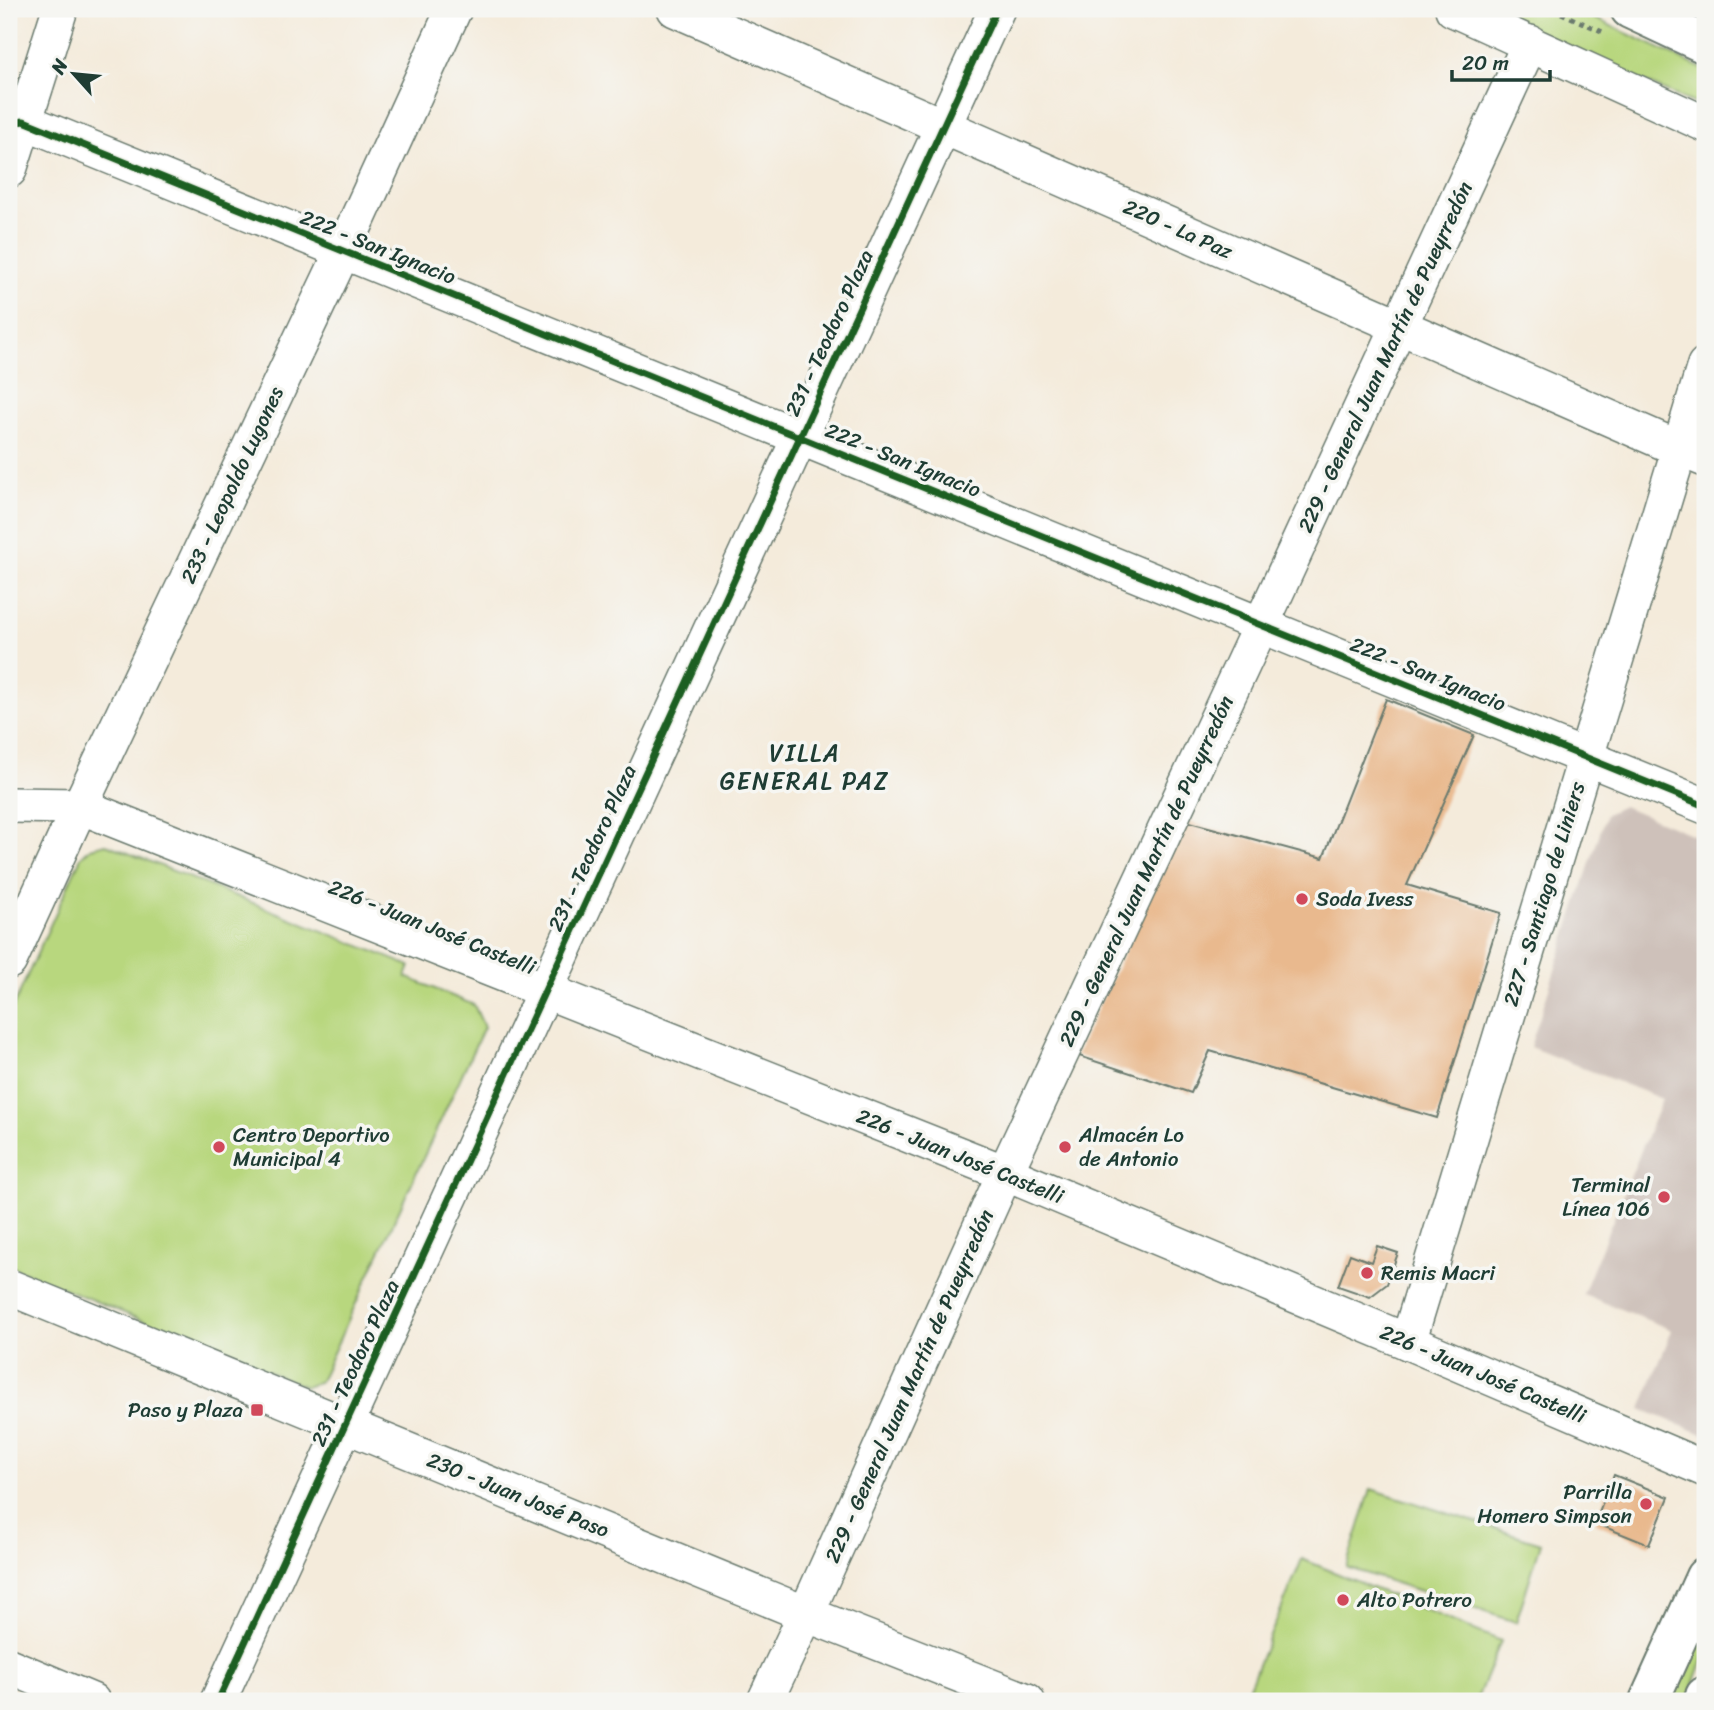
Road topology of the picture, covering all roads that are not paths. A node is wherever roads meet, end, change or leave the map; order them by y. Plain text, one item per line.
1 (60, 9) edge
2 (454, 9) edge
3 (676, 9) edge
4 (997, 9) edge
5 (1454, 9) edge
6 (1630, 9) edge
7 (1530, 43) junction
8 (1705, 44) edge
9 (16, 122) edge
10 (1705, 124) edge
11 (943, 126) junction
12 (9, 170) edge
13 (343, 251) junction
14 (1398, 326) junction
15 (1705, 365) edge
16 (800, 438) junction
17 (1692, 454) edge
18 (1261, 625) junction
19 (1586, 757) junction
20 (9, 805) edge
21 (80, 806) junction
22 (1705, 806) edge
23 (9, 961) edge
24 (545, 990) junction
25 (1005, 1173) junction
26 (9, 1287) edge
27 (1408, 1342) junction
28 (346, 1424) junction
29 (1705, 1469) edge
30 (1705, 1577) edge
31 (806, 1614) junction
32 (9, 1666) edge
33 (1705, 1696) edge
34 (92, 1701) edge
35 (218, 1701) edge
36 (765, 1701) edge
37 (1027, 1701) edge
38 (1649, 1701) edge
39 (1703, 1701) edge

1 - 9 street
2 - 13 street, 233 - Leopoldo Lugones
3 - 11 street, 220 - La Paz
4 - 11 street, 231 - Teodoro Plaza
5 - 7 street
6 - 8 main road
7 - 10 street
7 - 14 street, 229 - General Juan Martín de Pueyrredón
9 - 12 street
9 - 13 street, 222 - San Ignacio
11 - 14 street, 220 - La Paz
11 - 16 street, 231 - Teodoro Plaza
13 - 16 street, 222 - San Ignacio
13 - 21 street, 233 - Leopoldo Lugones
14 - 17 street, 220 - La Paz
14 - 18 street, 229 - General Juan Martín de Pueyrredón
15 - 17 street, 227 - Santiago de Liniers
16 - 18 street, 222 - San Ignacio
16 - 24 street, 231 - Teodoro Plaza
17 - 19 street, 227 - Santiago de Liniers
18 - 19 street, 222 - San Ignacio
18 - 25 street, 229 - General Juan Martín de Pueyrredón
19 - 22 street, 222 - San Ignacio
19 - 27 street, 227 - Santiago de Liniers
20 - 21 street, 226 - Juan José Castelli
21 - 23 street, 233 - Leopoldo Lugones
21 - 24 street, 226 - Juan José Castelli
24 - 25 street, 226 - Juan José Castelli
24 - 28 street, 231 - Teodoro Plaza
25 - 27 street, 226 - Juan José Castelli
25 - 31 street, 229 - General Juan Martín de Pueyrredón
26 - 28 street, 230 - Juan José Paso
27 - 29 street, 226 - Juan José Castelli
28 - 31 street, 230 - Juan José Paso
28 - 35 street, 231 - Teodoro Plaza
30 - 38 main road
31 - 36 street, 229 - General Juan Martín de Pueyrredón
31 - 37 street, 230 - Juan José Paso
32 - 34 street
33 - 39 main road

